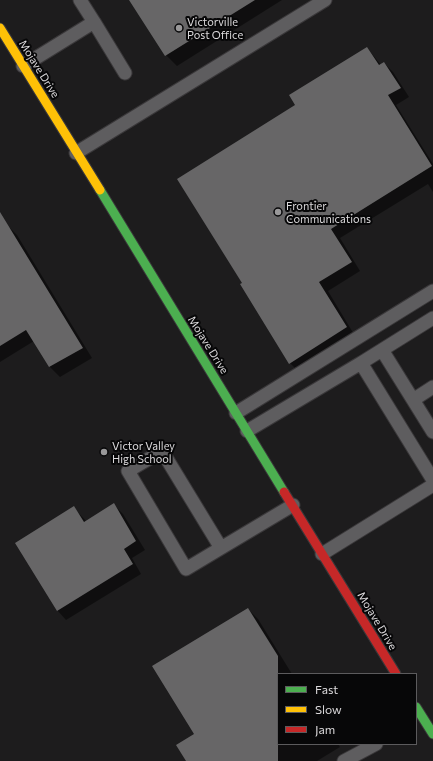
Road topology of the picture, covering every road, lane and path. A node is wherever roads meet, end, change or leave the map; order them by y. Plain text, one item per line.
1 (80, 0) edge
2 (325, 0) edge
3 (94, 22) junction
4 (0, 28) edge
5 (24, 66) junction
6 (126, 73) dead end
7 (76, 153) junction
8 (433, 290) edge
9 (433, 318) edge
10 (382, 350) junction
11 (361, 362) junction
12 (433, 387) edge
13 (413, 400) junction
14 (236, 413) junction
15 (247, 431) junction
16 (433, 432) edge
17 (433, 480) edge
18 (433, 485) edge
19 (293, 505) junction
20 (221, 548) junction
21 (322, 554) junction
22 (395, 673) edge
23 (417, 710) edge
24 (420, 721) edge
25 (433, 734) edge
26 (374, 745) edge
27 (344, 761) edge

1 - 3 lane
2 - 7 lane
3 - 5 lane
3 - 6 lane
4 - 5 main road, Mojave Drive
5 - 7 main road, Mojave Drive
7 - 14 main road, Mojave Drive
8 - 14 lane
9 - 10 lane
10 - 11 lane
10 - 13 lane
11 - 15 lane
11 - 17 lane
12 - 13 lane
13 - 16 lane
14 - 15 main road, Mojave Drive
15 - 19 main road, Mojave Drive
18 - 21 lane
19 - 20 lane
19 - 21 main road, Mojave Drive
20 - 20 lane
21 - 22 main road, Mojave Drive
23 - 24 main road
24 - 25 main road
26 - 27 lane

